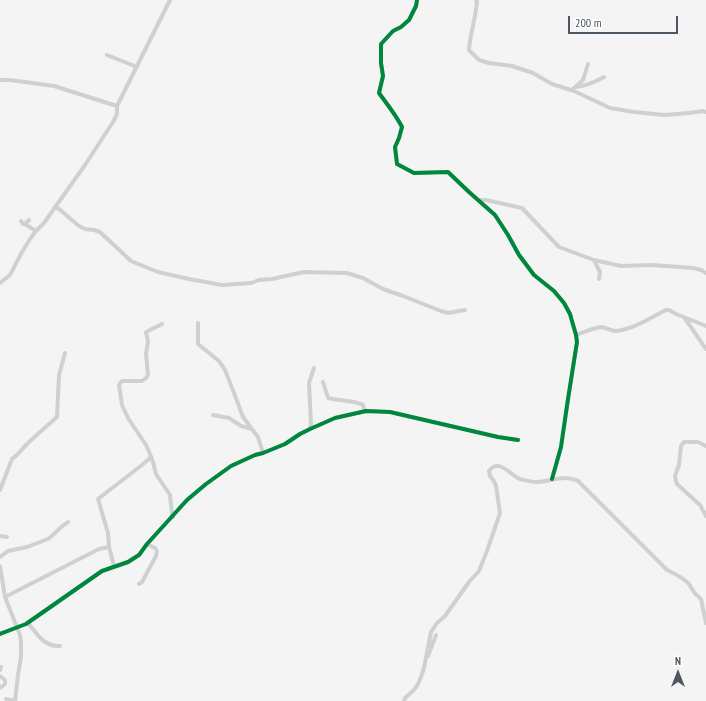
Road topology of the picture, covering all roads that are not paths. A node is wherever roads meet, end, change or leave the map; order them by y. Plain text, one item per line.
1 (170, 0) edge
2 (417, 0) edge
3 (476, 0) edge
4 (107, 55) dead end
5 (588, 64) dead end
6 (136, 68) junction
7 (604, 77) dead end
8 (0, 80) edge
9 (574, 89) junction
10 (117, 106) junction
11 (706, 112) edge
12 (479, 200) junction
13 (54, 208) junction
14 (30, 220) dead end
15 (20, 221) dead end
16 (25, 224) junction
17 (36, 231) junction
18 (594, 260) junction
19 (706, 273) edge
20 (599, 279) dead end
21 (0, 283) edge
22 (465, 310) dead end
23 (684, 317) junction
24 (198, 323) dead end
25 (162, 324) dead end
26 (706, 326) edge
27 (576, 335) junction
28 (706, 350) edge
29 (65, 353) dead end
30 (314, 368) dead end
31 (324, 382) dead end
32 (366, 411) junction
33 (213, 415) dead end
34 (252, 429) junction
35 (310, 429) junction
36 (518, 440) dead end
37 (706, 446) edge
38 (263, 453) junction
39 (151, 457) junction
40 (552, 479) junction
41 (0, 490) edge
42 (706, 516) edge
43 (173, 517) junction
44 (68, 522) dead end
45 (0, 536) edge
46 (7, 537) dead end
47 (147, 544) junction
48 (109, 547) junction
49 (0, 557) edge
50 (0, 566) edge
51 (114, 566) junction
52 (139, 584) dead end
53 (5, 597) junction
54 (28, 623) junction
55 (706, 623) edge
56 (17, 628) junction
57 (0, 634) edge
58 (436, 635) dead end
59 (60, 646) dead end
60 (424, 668) junction
61 (0, 676) edge
62 (0, 688) edge
63 (6, 699) dead end
64 (404, 701) edge

1 - 6 street
2 - 12 street
3 - 9 street
4 - 6 street
5 - 9 street
6 - 10 street
7 - 9 street
8 - 10 street
9 - 11 street
10 - 13 street
12 - 18 street
12 - 27 street
13 - 17 street
13 - 22 street
14 - 16 street
15 - 16 street
16 - 17 street
17 - 21 street
18 - 19 street
18 - 20 street
23 - 26 street
23 - 27 street
23 - 28 street
24 - 34 street
25 - 39 street
27 - 40 street
29 - 41 street
30 - 35 street
31 - 32 street
32 - 35 street
32 - 36 street
33 - 34 street
34 - 38 street
35 - 38 street
37 - 42 street
38 - 43 street
39 - 43 street
39 - 48 street
40 - 55 street
40 - 60 street
43 - 47 street
44 - 49 street
45 - 46 street
47 - 51 street
47 - 52 street
48 - 51 street
48 - 53 street
50 - 53 street
51 - 54 street
53 - 56 street
54 - 56 street
54 - 59 street
56 - 57 street
56 - 63 street
58 - 60 street
60 - 64 street
61 - 62 street

